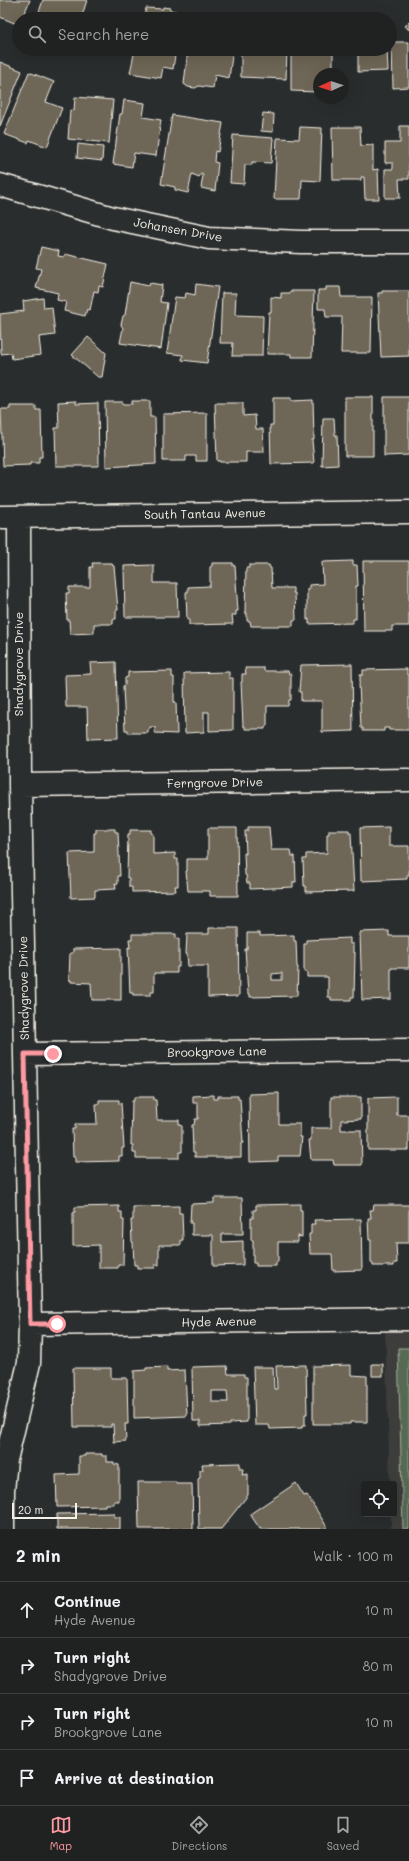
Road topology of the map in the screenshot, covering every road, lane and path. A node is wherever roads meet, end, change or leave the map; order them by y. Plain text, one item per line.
1 (0, 185) edge
2 (409, 242) edge
3 (409, 512) edge
4 (10, 517) edge
5 (409, 780) edge
6 (20, 785) junction
7 (409, 1050) edge
8 (25, 1054) junction
9 (409, 1319) edge
10 (30, 1324) junction
11 (3, 1529) edge

1 - 2 street, Johansen Drive
3 - 4 street, South Tantau Avenue
4 - 6 street, Shadygrove Drive
5 - 6 street, Ferngrove Drive
6 - 8 street, Shadygrove Drive
7 - 8 street, Brookgrove Lane
8 - 10 street, Shadygrove Drive
9 - 10 street, Hyde Avenue
10 - 11 street, Shadygrove Drive

